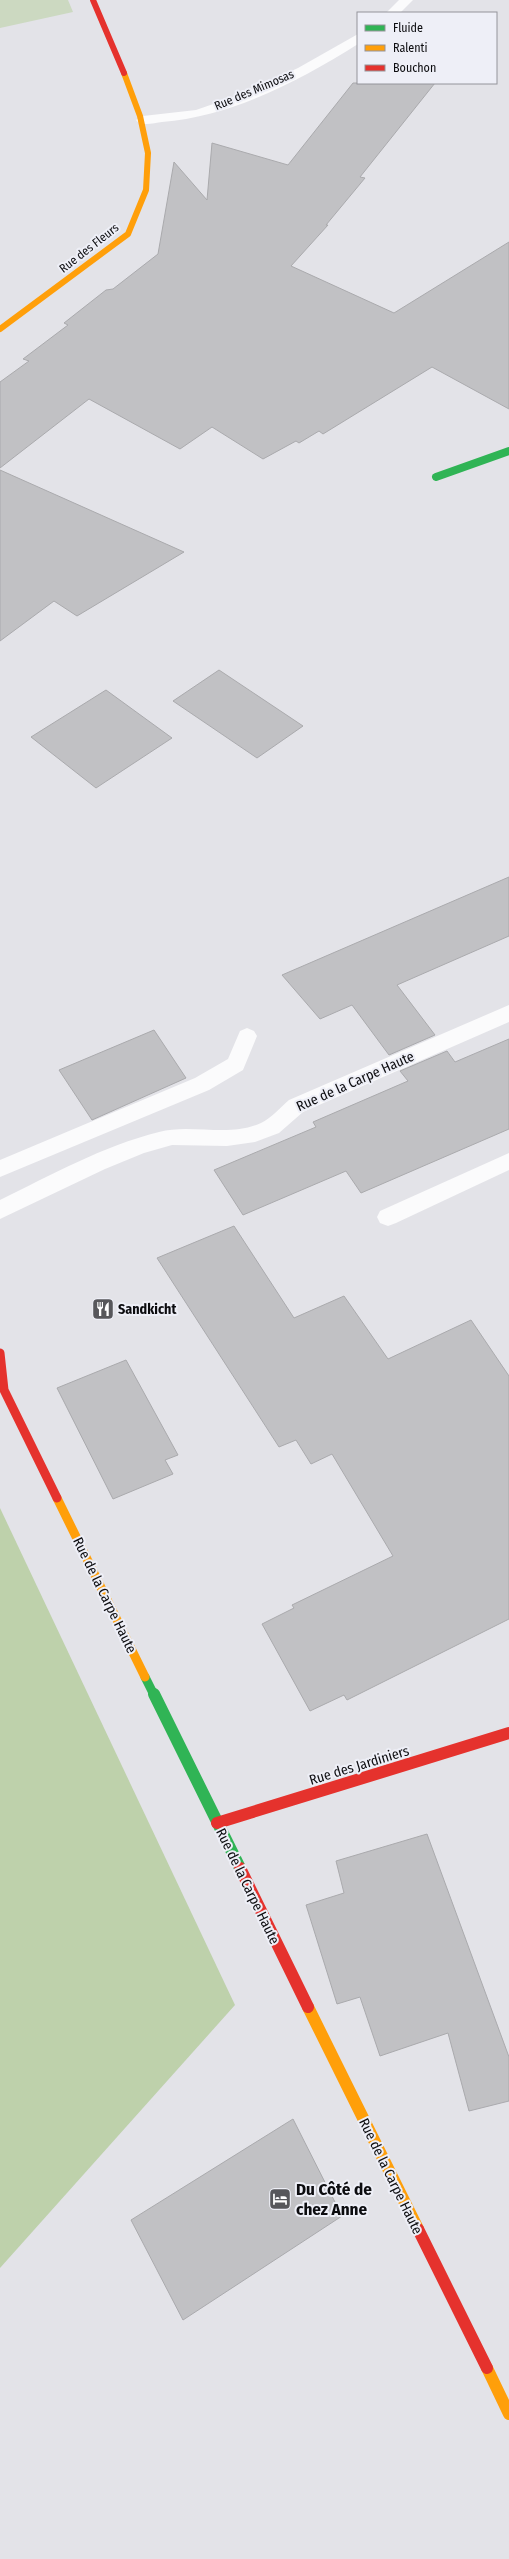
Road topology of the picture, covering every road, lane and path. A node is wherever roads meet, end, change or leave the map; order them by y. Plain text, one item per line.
1 (93, 0) edge
2 (407, 0) edge
3 (393, 12) edge
4 (357, 39) edge
5 (143, 120) junction
6 (0, 329) edge
7 (509, 451) edge
8 (436, 477) dead end
9 (509, 1013) edge
10 (247, 1036) dead end
11 (509, 1161) edge
12 (0, 1169) edge
13 (0, 1210) edge
14 (388, 1217) dead end
15 (0, 1353) edge
16 (509, 1733) edge
17 (217, 1823) junction
18 (509, 2414) edge

1 - 5 street, Rue des Fleurs
2 - 3 street
4 - 5 street, Rue des Mimosas
5 - 6 street, Rue des Fleurs
7 - 8 street
9 - 13 street, Rue de la Carpe Haute
10 - 12 street
11 - 14 street
15 - 17 street, Rue de la Carpe Haute
16 - 17 street, Rue des Jardiniers
17 - 18 street, Rue de la Carpe Haute

